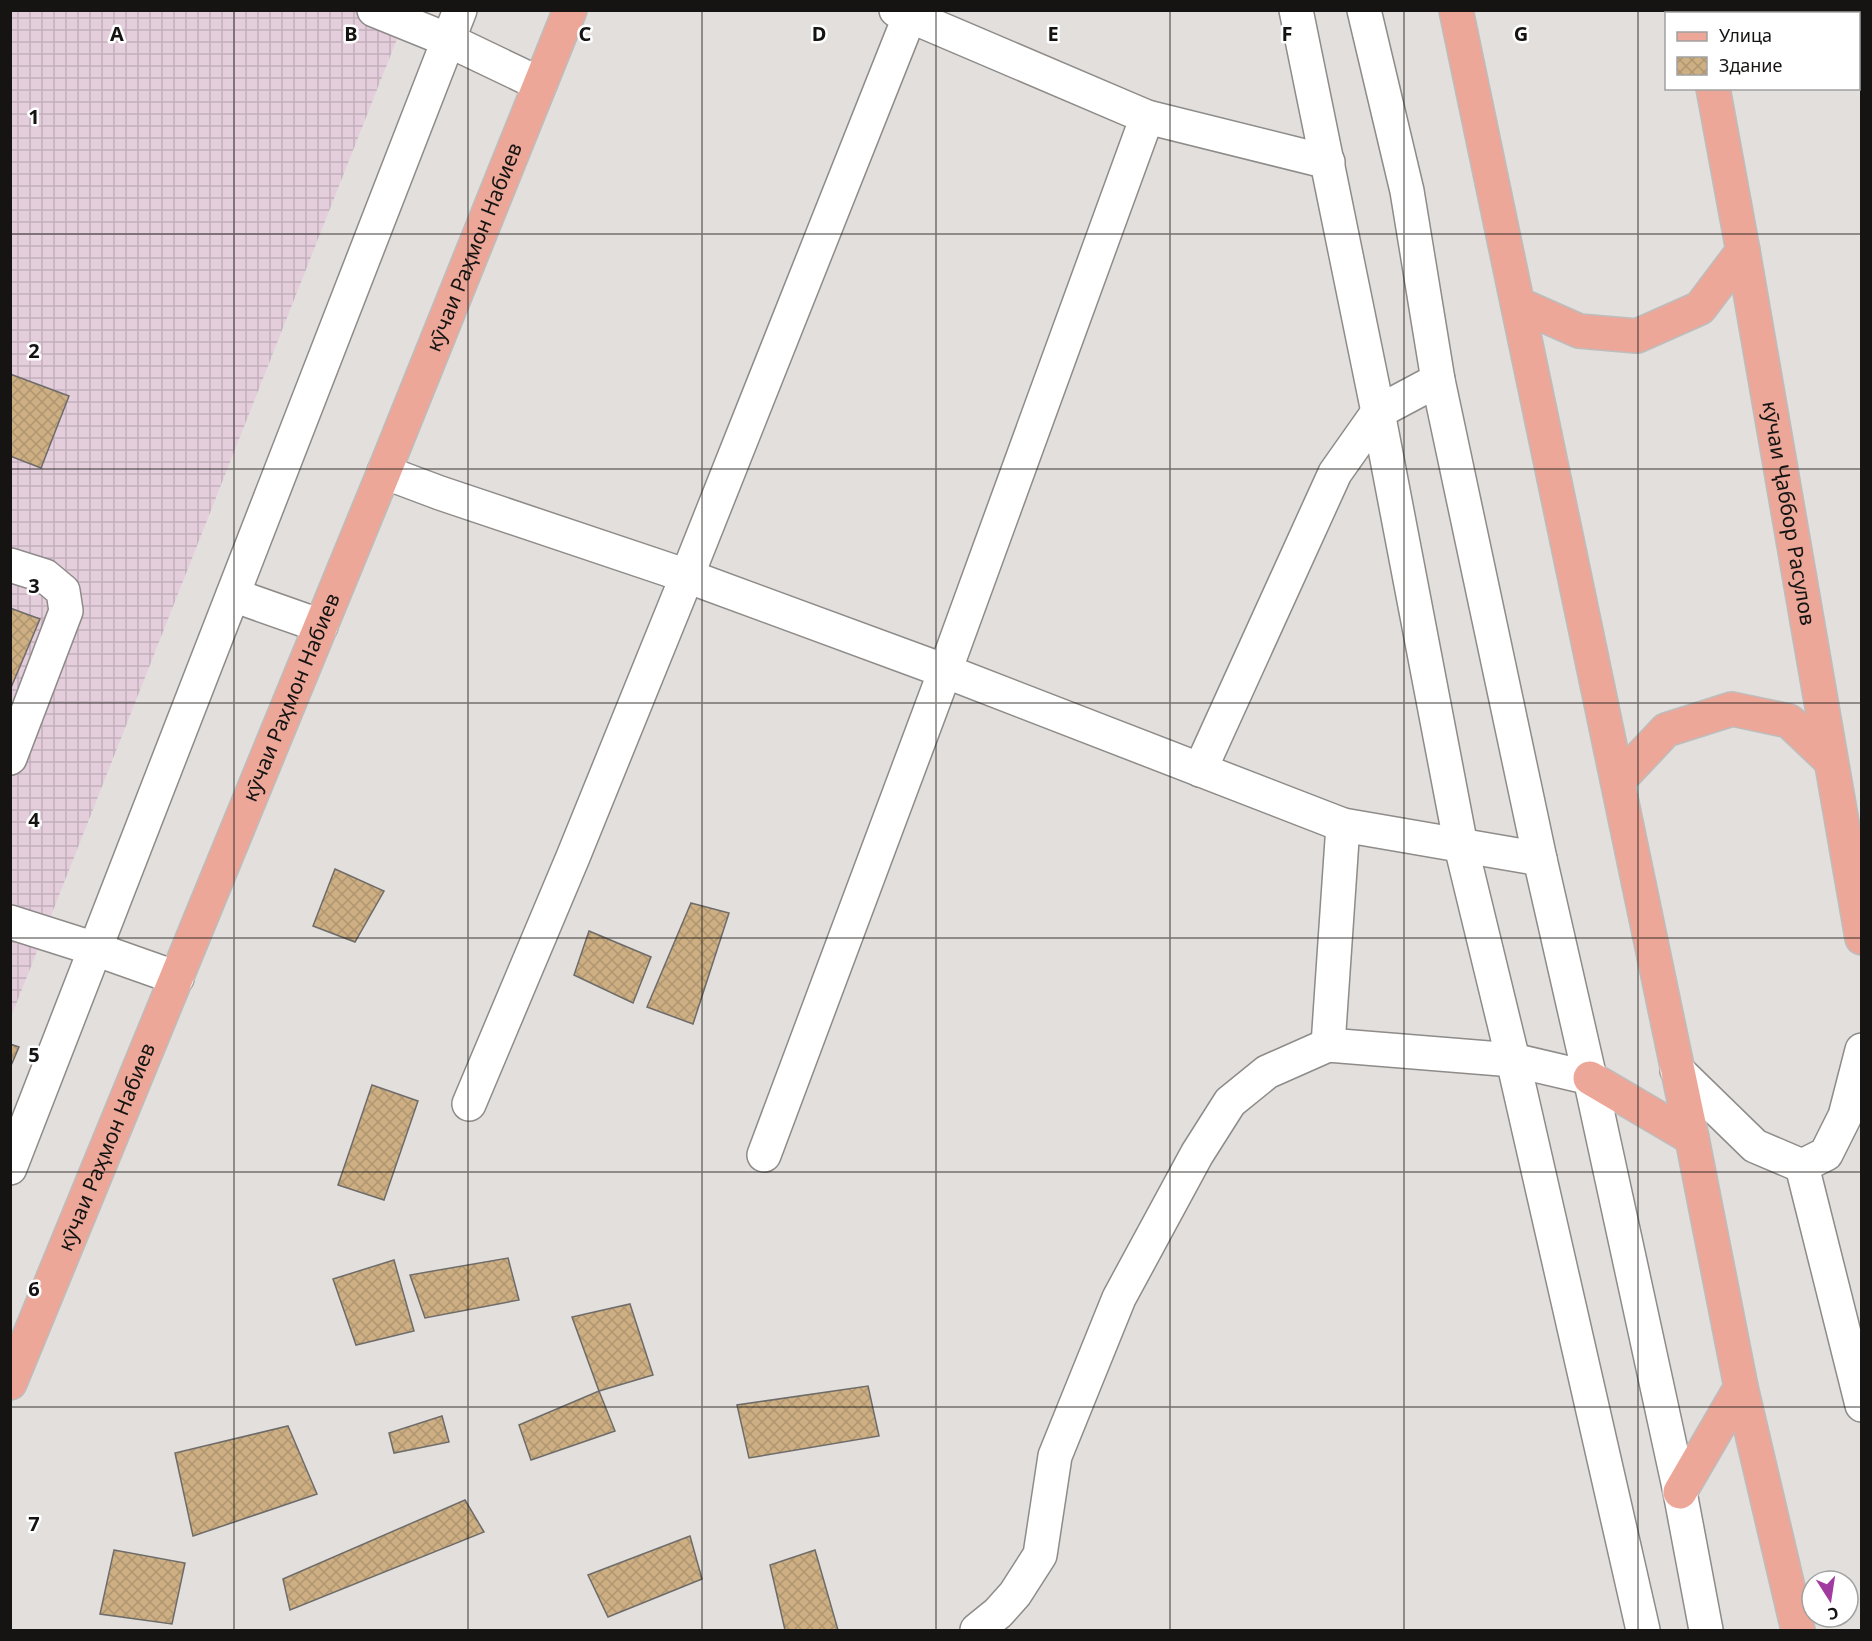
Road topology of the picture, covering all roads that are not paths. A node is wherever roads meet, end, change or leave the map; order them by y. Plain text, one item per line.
1 (374, 10) edge
2 (570, 10) edge
3 (1296, 10) edge
4 (1364, 10) edge
5 (1456, 10) edge
6 (906, 12) edge
7 (454, 25) edge
8 (540, 84) junction
9 (1713, 90) edge
10 (1147, 117) junction
11 (1328, 162) junction
12 (1743, 251) junction
13 (1518, 304) junction
14 (1438, 380) junction
15 (1378, 412) junction
16 (384, 471) junction
17 (10, 565) edge
18 (687, 576) junction
19 (233, 596) junction
20 (321, 626) junction
21 (945, 670) junction
22 (10, 758) edge
23 (1830, 760) junction
24 (1200, 770) junction
25 (1618, 781) junction
26 (1343, 825) junction
27 (1461, 846) junction
28 (1540, 859) junction
29 (10, 922) edge
30 (1862, 938) edge
31 (96, 949) junction
32 (177, 978) junction
33 (1328, 1045) junction
34 (1862, 1050) edge
35 (1513, 1060) junction
36 (1677, 1070) junction
37 (1590, 1078) junction
38 (469, 1104) dead end
39 (1692, 1138) junction
40 (764, 1155) dead end
41 (1802, 1166) junction
42 (10, 1168) edge
43 (19, 1340) edge
44 (10, 1383) edge
45 (1741, 1387) junction
46 (1862, 1405) edge
47 (1680, 1492) junction
48 (977, 1630) edge
49 (1643, 1630) edge
50 (1706, 1630) edge
51 (1798, 1630) edge

1 - 7 street
2 - 8 main road, кӯчаи Раҳмон Набиев
3 - 11 street
4 - 14 street
5 - 13 main road
6 - 10 street
6 - 18 street
7 - 8 street
7 - 19 street
8 - 16 main road, кӯчаи Раҳмон Набиев
9 - 12 main road, кӯчаи Ҷаббор Расулов
10 - 11 street
10 - 21 street
11 - 15 street
12 - 13 main road
12 - 23 main road, кӯчаи Ҷаббор Расулов
13 - 25 main road
14 - 15 street
14 - 28 street
15 - 24 street
15 - 27 street
16 - 18 street
16 - 20 main road, кӯчаи Раҳмон Набиев
17 - 22 street
18 - 21 street
18 - 38 street
19 - 20 street
19 - 31 street
20 - 32 main road, кӯчаи Раҳмон Набиев
21 - 24 street
21 - 40 street
23 - 25 main road
23 - 30 main road, кӯчаи Ҷаббор Расулов
24 - 26 street
25 - 36 main road
26 - 27 street
26 - 33 street
27 - 28 street
27 - 35 street
28 - 37 street
29 - 31 street
31 - 32 street
31 - 42 street
32 - 43 main road, кӯчаи Раҳмон Набиев
33 - 35 street
33 - 48 street
34 - 41 street
35 - 37 street
35 - 49 street
36 - 39 main road
36 - 41 street
37 - 39 main road
37 - 47 street
39 - 45 main road
41 - 46 street
43 - 44 main road, кӯчаи Раҳмон Набиев
45 - 47 main road
45 - 51 main road
47 - 50 street

